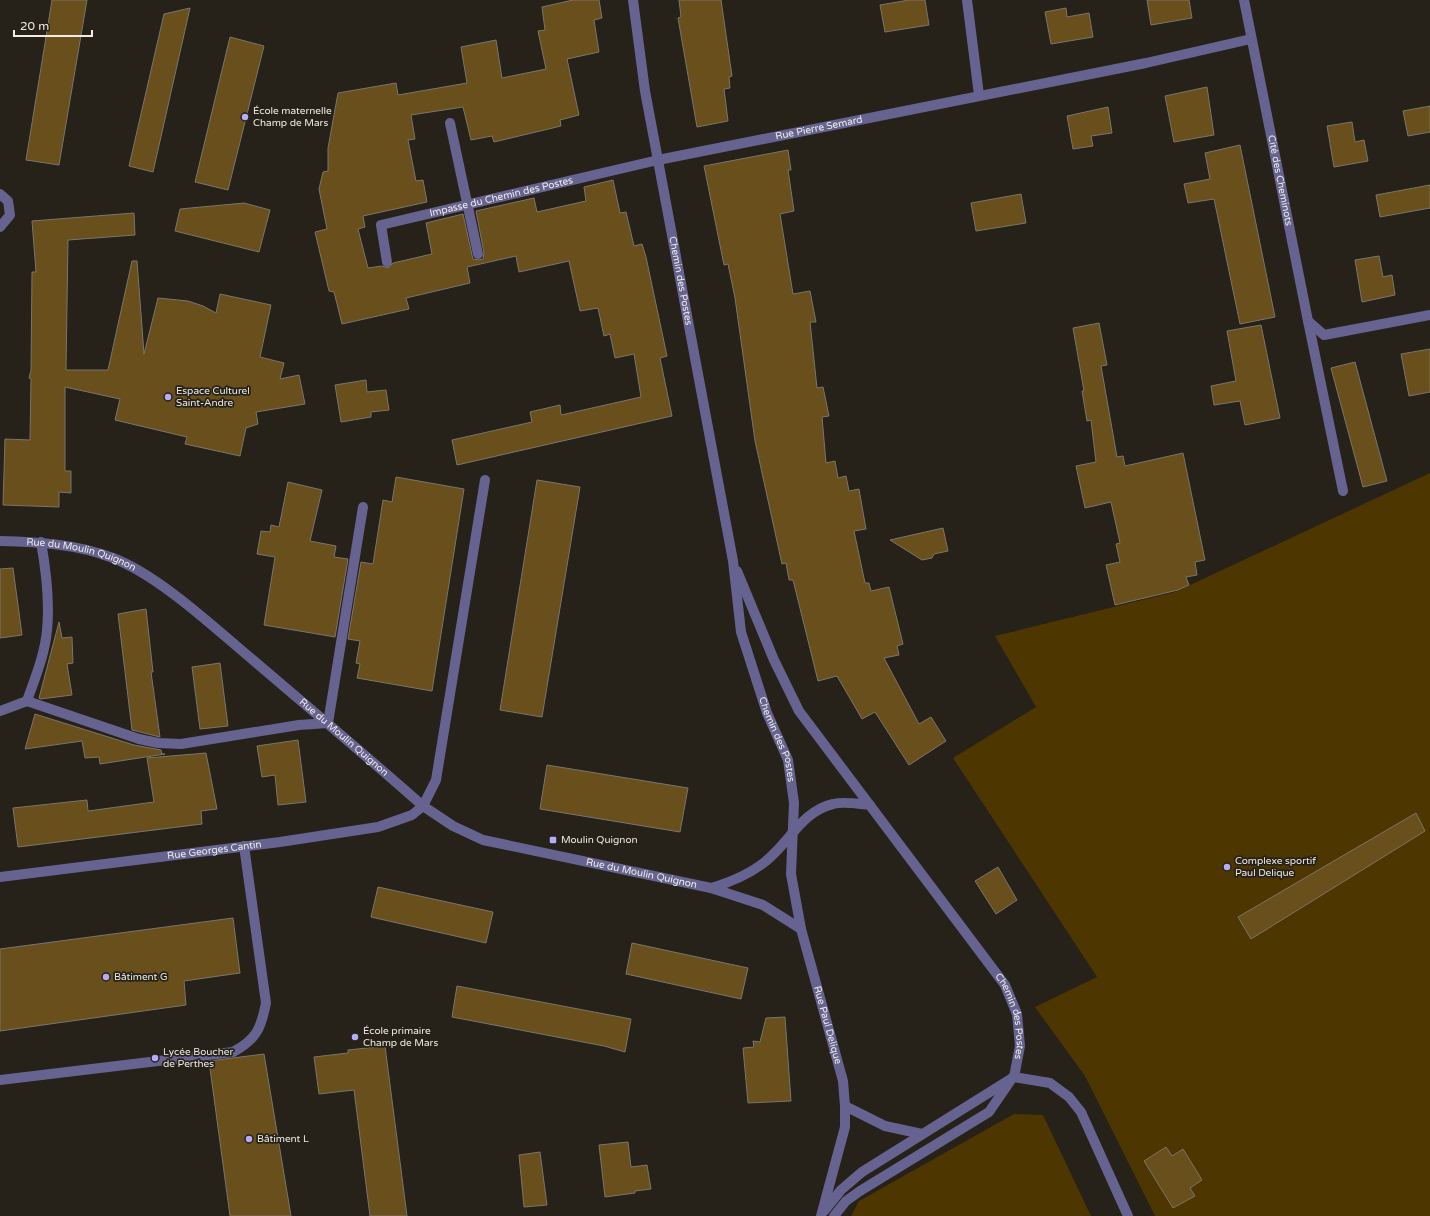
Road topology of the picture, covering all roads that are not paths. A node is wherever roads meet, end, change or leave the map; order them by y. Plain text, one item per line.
1 (633, 0) edge
2 (967, 0) edge
3 (1244, 0) edge
4 (1251, 39) junction
5 (979, 95) junction
6 (450, 123) dead end
7 (658, 160) junction
8 (0, 194) edge
9 (468, 204) junction
10 (0, 227) edge
11 (478, 254) dead end
12 (387, 262) dead end
13 (1430, 316) edge
14 (1308, 321) junction
15 (485, 480) dead end
16 (1343, 491) dead end
17 (363, 507) dead end
18 (0, 541) edge
19 (41, 542) junction
20 (733, 561) junction
21 (27, 701) junction
22 (0, 711) edge
23 (328, 723) junction
24 (870, 805) junction
25 (423, 806) junction
26 (791, 833) junction
27 (244, 846) junction
28 (0, 877) edge
29 (711, 888) junction
30 (801, 929) junction
31 (1014, 1077) junction
32 (0, 1080) edge
33 (846, 1106) junction
34 (922, 1134) junction
35 (821, 1215) edge
36 (834, 1216) edge
37 (1128, 1216) edge

1 - 7 street, Chemin des Postes
2 - 5 street
3 - 4 street, Cité des Cheminots
4 - 5 street
4 - 14 street, Cité des Cheminots
5 - 7 street, Rue Pierre Semard
6 - 9 street
7 - 9 street, Impasse du Chemin des Postes
7 - 20 street, Chemin des Postes
8 - 10 street
9 - 11 street
9 - 12 street, Impasse du Chemin des Postes
13 - 14 street
14 - 16 street, Cité des Cheminots
15 - 25 street
17 - 23 street
18 - 19 street, Rue du Moulin Quignon
19 - 21 street
19 - 23 street, Rue du Moulin Quignon
20 - 24 street, Chemin des Postes
20 - 26 street, Chemin des Postes
21 - 22 street
21 - 23 street
23 - 25 street, Rue du Moulin Quignon
24 - 26 street
24 - 31 street, Chemin des Postes
25 - 27 street, Rue Georges Cantin
25 - 29 street, Rue du Moulin Quignon
26 - 29 street, Rue du Moulin Quignon
26 - 30 street, Rue Paul Delique
27 - 28 street, Rue Georges Cantin
27 - 32 street
29 - 30 street, Rue du Moulin Quignon
30 - 33 street, Rue Paul Delique
31 - 34 street
31 - 36 street
31 - 37 street
33 - 34 street
33 - 35 street, Rue Paul Delique
34 - 35 street

